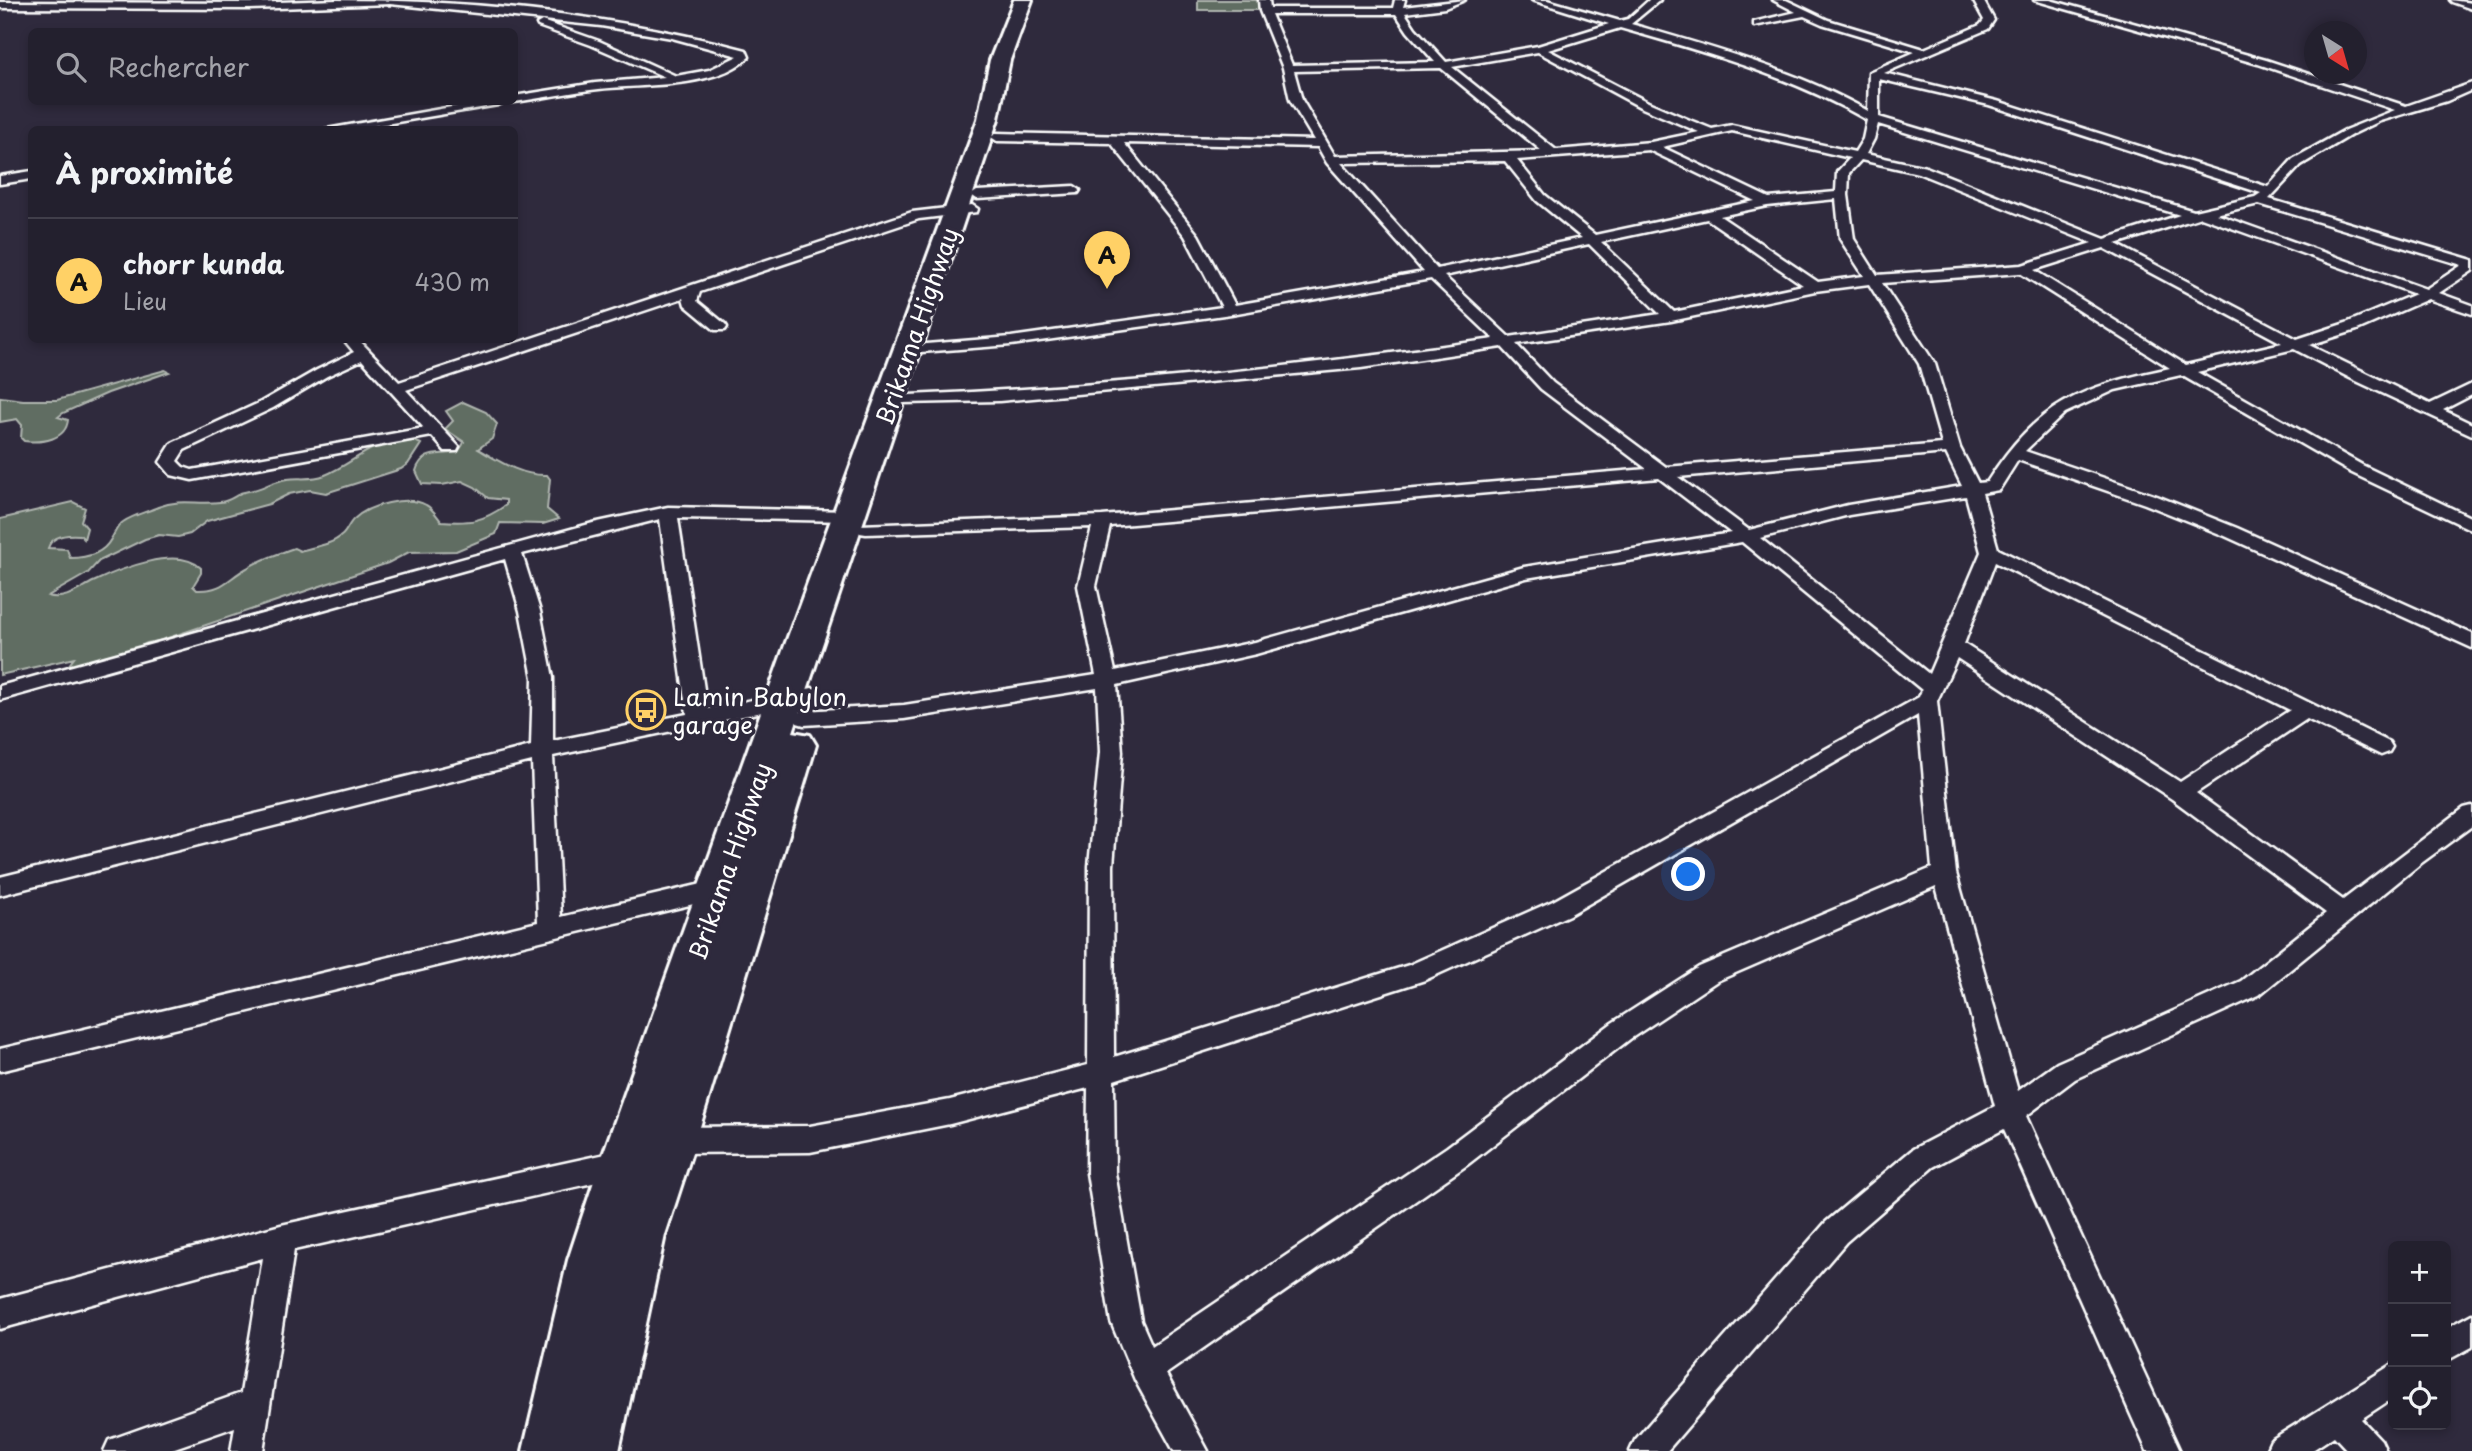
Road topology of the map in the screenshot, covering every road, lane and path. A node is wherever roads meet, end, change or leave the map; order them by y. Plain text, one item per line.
1 (383, 0) edge
2 (1023, 0) edge
3 (1043, 0) edge
4 (1460, 0) edge
5 (1537, 0) edge
6 (1655, 0) edge
7 (1779, 0) edge
8 (1978, 0) edge
9 (2039, 0) edge
10 (2455, 0) edge
11 (389, 1) edge
12 (0, 5) edge
13 (1265, 5) edge
14 (1399, 5) edge
15 (2472, 6) edge
16 (501, 10) junction
17 (1807, 12) junction
18 (1758, 24) dead end
19 (1621, 25) junction
20 (1539, 49) junction
21 (1925, 52) junction
22 (1445, 65) junction
23 (1289, 68) junction
24 (1873, 74) junction
25 (676, 78) junction
26 (2472, 86) edge
27 (518, 98) edge
28 (480, 105) edge
29 (2406, 110) junction
30 (1874, 120) junction
31 (351, 126) edge
32 (1711, 132) junction
33 (997, 137) junction
34 (1116, 141) junction
35 (1321, 144) junction
36 (1651, 146) junction
37 (1554, 154) junction
38 (1508, 157) junction
39 (1860, 157) junction
40 (1331, 160) junction
41 (28, 176) edge
42 (0, 180) edge
43 (1074, 190) dead end
44 (1843, 194) junction
45 (2265, 196) junction
46 (1767, 202) junction
47 (968, 204) junction
48 (2198, 214) junction
49 (1710, 215) junction
50 (1591, 239) junction
51 (2107, 244) junction
52 (2472, 265) edge
53 (2022, 269) junction
54 (1434, 274) junction
55 (1875, 279) junction
56 (1815, 288) junction
57 (695, 289) junction
58 (2427, 294) junction
59 (1231, 310) junction
60 (2472, 310) edge
61 (1671, 317) junction
62 (720, 327) dead end
63 (1505, 341) junction
64 (354, 343) edge
65 (2295, 343) junction
66 (926, 349) junction
67 (363, 354) junction
68 (2181, 370) junction
69 (396, 388) junction
70 (2472, 389) edge
71 (909, 400) junction
72 (2431, 410) junction
73 (437, 430) junction
74 (2472, 430) edge
75 (451, 447) dead end
76 (1952, 448) junction
77 (2014, 453) junction
78 (1661, 472) junction
79 (1972, 488) junction
80 (668, 512) junction
81 (1102, 522) junction
82 (858, 523) junction
83 (2472, 525) edge
84 (1746, 536) junction
85 (512, 551) junction
86 (1990, 552) junction
87 (2472, 642) edge
88 (1954, 646) junction
89 (1107, 680) junction
90 (0, 693) edge
91 (1930, 694) junction
92 (800, 704) junction
93 (2307, 709) junction
94 (698, 716) junction
95 (2381, 747) dead end
96 (542, 751) junction
97 (2180, 793) junction
98 (2472, 814) edge
99 (1944, 873) junction
100 (0, 886) edge
101 (719, 889) junction
102 (2345, 914) junction
103 (550, 929) junction
104 (0, 1060) edge
105 (1100, 1073) junction
106 (2010, 1112) junction
107 (671, 1140) junction
108 (626, 1163) junction
109 (281, 1239) junction
110 (0, 1314) edge
111 (2472, 1329) edge
112 (2451, 1343) edge
113 (1146, 1369) junction
114 (2388, 1383) edge
115 (254, 1404) junction
116 (2337, 1416) junction
117 (120, 1451) edge
118 (247, 1451) edge
119 (553, 1451) edge
120 (589, 1451) edge
121 (1192, 1451) edge
122 (1646, 1451) edge
123 (2164, 1451) edge
124 (2282, 1451) edge
125 (2370, 1451) edge

1 - 11 street
2 - 47 highway, Brikama Highway
3 - 33 highway, Brikama Highway
4 - 14 street
5 - 19 street
6 - 19 street
7 - 17 street
8 - 21 street
9 - 29 street
10 - 15 street
11 - 12 street
11 - 16 street
13 - 14 street
13 - 23 street
14 - 22 street
16 - 25 street
16 - 25 street
17 - 18 street
17 - 21 street
19 - 20 street
19 - 30 street
20 - 22 street
20 - 32 street
21 - 24 street
22 - 23 street
22 - 37 street
23 - 35 street
24 - 30 street
24 - 45 street
25 - 27 street
26 - 29 street
28 - 31 street
29 - 45 street
30 - 39 street
30 - 48 street
32 - 36 street
32 - 39 street
33 - 34 street
33 - 47 highway, Brikama Highway
34 - 35 street
34 - 59 street
35 - 40 street
36 - 37 street
36 - 46 street
37 - 38 street
38 - 40 street
38 - 50 street
39 - 44 street
39 - 51 street
40 - 54 street
41 - 42 street
43 - 47 street
44 - 46 street
44 - 55 street
45 - 48 street
45 - 52 street
46 - 49 street
47 - 57 street
47 - 66 highway, Brikama Highway
47 - 82 highway, Brikama Highway
48 - 51 street
48 - 58 street
49 - 50 street
49 - 56 street
50 - 54 street
50 - 61 street
51 - 53 street
51 - 65 street
52 - 58 street
53 - 55 street
53 - 68 street
54 - 59 street
54 - 63 street
55 - 56 street
55 - 76 street
56 - 61 street
57 - 62 street
57 - 69 street
58 - 60 street
58 - 65 street
59 - 66 street
61 - 63 street
63 - 71 street
63 - 78 street
64 - 67 street
65 - 68 street
65 - 72 street
66 - 71 highway, Brikama Highway
67 - 69 street
67 - 73 street
68 - 77 street
68 - 83 street
69 - 73 street
70 - 72 street
71 - 82 highway, Brikama Highway
72 - 74 street
73 - 75 street
76 - 78 street
76 - 79 street
77 - 79 street
77 - 87 street
78 - 81 street
78 - 84 street
79 - 84 street
79 - 86 street
80 - 82 street
80 - 85 street
80 - 94 street
81 - 82 street
81 - 89 street
82 - 92 highway, Brikama Highway
84 - 89 street
84 - 91 street
85 - 90 street
85 - 96 street
86 - 88 street
86 - 93 street
88 - 91 street
88 - 97 street
89 - 92 street
89 - 105 street
91 - 99 street
91 - 105 street
92 - 94 street
92 - 101 highway, Brikama Highway
92 - 107 highway, Brikama Highway
93 - 95 street
93 - 97 street
94 - 96 street
96 - 100 street
96 - 103 street
97 - 102 street
98 - 102 street
99 - 106 street
99 - 113 street
101 - 103 street
101 - 108 highway, Brikama Highway
102 - 106 street
103 - 104 street
105 - 107 street
105 - 113 street
106 - 122 street
106 - 123 street
107 - 120 highway, Brikama Highway
108 - 109 street
108 - 119 highway, Brikama Highway
109 - 110 street
109 - 115 street
111 - 112 street
113 - 121 street
114 - 116 street
115 - 117 street
115 - 118 street
116 - 124 street
116 - 125 street

